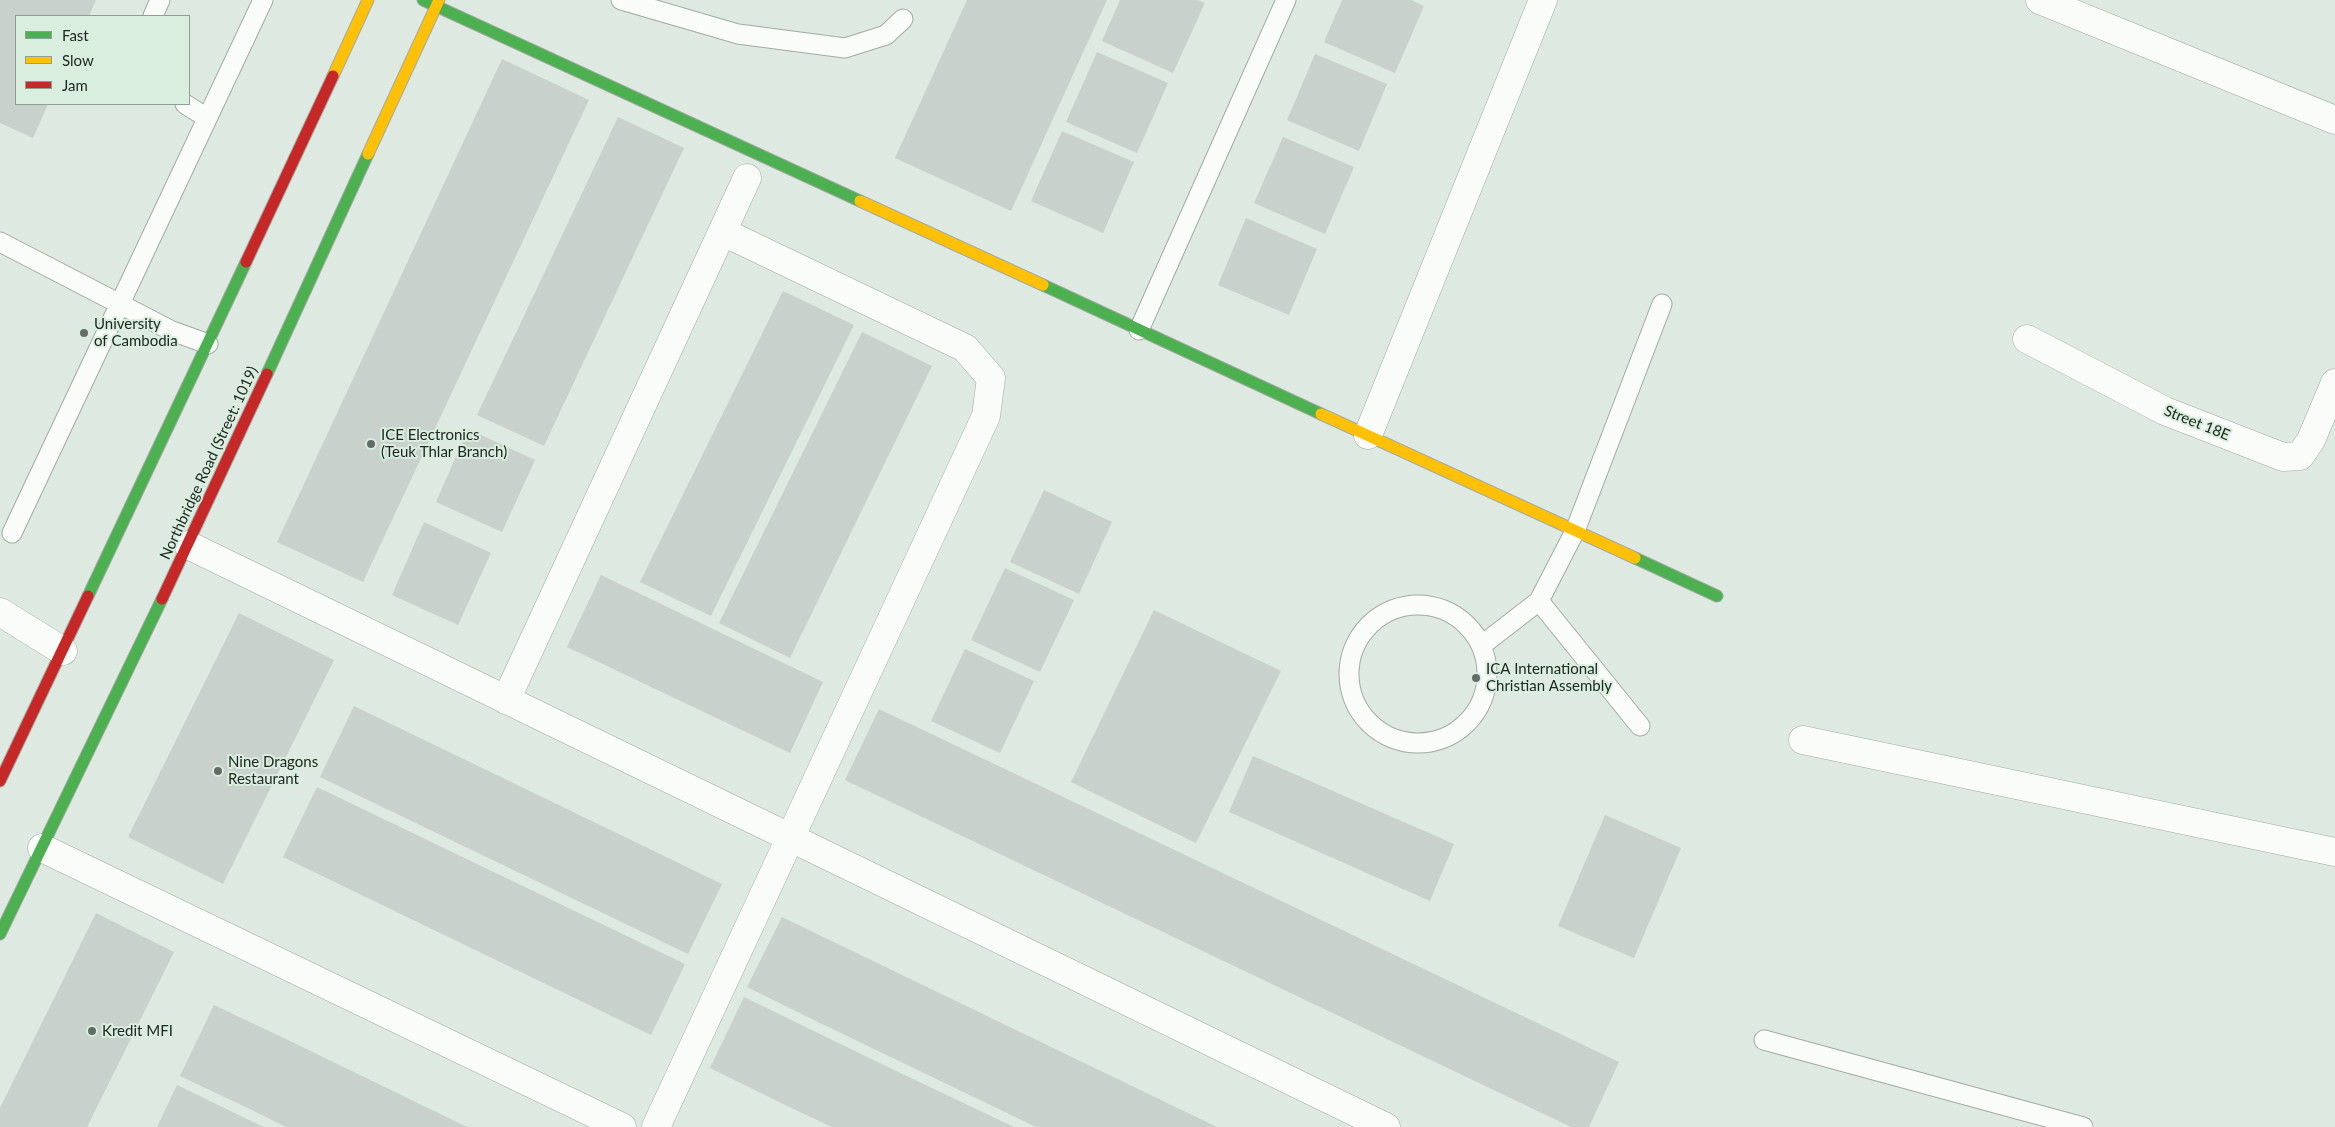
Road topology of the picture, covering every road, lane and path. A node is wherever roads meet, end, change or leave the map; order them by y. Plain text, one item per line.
1 (160, 0) edge
2 (263, 0) edge
3 (368, 0) edge
4 (423, 0) edge
5 (621, 0) edge
6 (1286, 0) edge
7 (1543, 0) edge
8 (2040, 0) edge
9 (438, 3) edge
10 (152, 15) edge
11 (903, 19) dead end
12 (187, 105) edge
13 (207, 118) junction
14 (2335, 120) edge
15 (753, 166) junction
16 (723, 232) junction
17 (0, 242) edge
18 (1662, 304) dead end
19 (120, 305) junction
20 (1139, 330) junction
21 (2027, 339) dead end
22 (208, 344) junction
23 (2335, 383) edge
24 (1368, 436) junction
25 (1574, 531) junction
26 (12, 533) dead end
27 (188, 545) junction
28 (1717, 596) dead end
29 (1539, 601) junction
30 (0, 612) edge
31 (1482, 645) junction
32 (62, 651) junction
33 (506, 700) junction
34 (1640, 726) dead end
35 (1803, 740) dead end
36 (0, 781) edge
37 (790, 838) junction
38 (42, 848) junction
39 (2335, 852) edge
40 (0, 934) edge
41 (1764, 1040) dead end
42 (622, 1127) edge
43 (656, 1127) edge
44 (1386, 1127) edge
45 (2083, 1127) edge

1 - 10 lane
2 - 13 lane
3 - 22 main road
4 - 9 main road
5 - 11 lane
6 - 20 lane
7 - 24 street
8 - 14 street
9 - 15 main road
9 - 27 main road, Northbridge Road (Street: 1019)
12 - 13 lane
13 - 19 lane
15 - 16 street
15 - 20 main road
16 - 33 street
16 - 37 street
17 - 19 lane
18 - 25 lane
19 - 22 lane
19 - 26 lane
20 - 24 main road
21 - 23 street, Street 18E
22 - 32 main road
24 - 25 main road
25 - 28 main road
25 - 29 lane
27 - 33 street
27 - 38 main road, Northbridge Road (Street: 1019)
29 - 31 lane
29 - 34 lane
30 - 32 street
31 - 31 lane
32 - 36 main road
33 - 37 street
35 - 39 street
37 - 43 street
37 - 44 street
38 - 40 main road, Northbridge Road (Street: 1019)
38 - 42 street
41 - 45 lane

